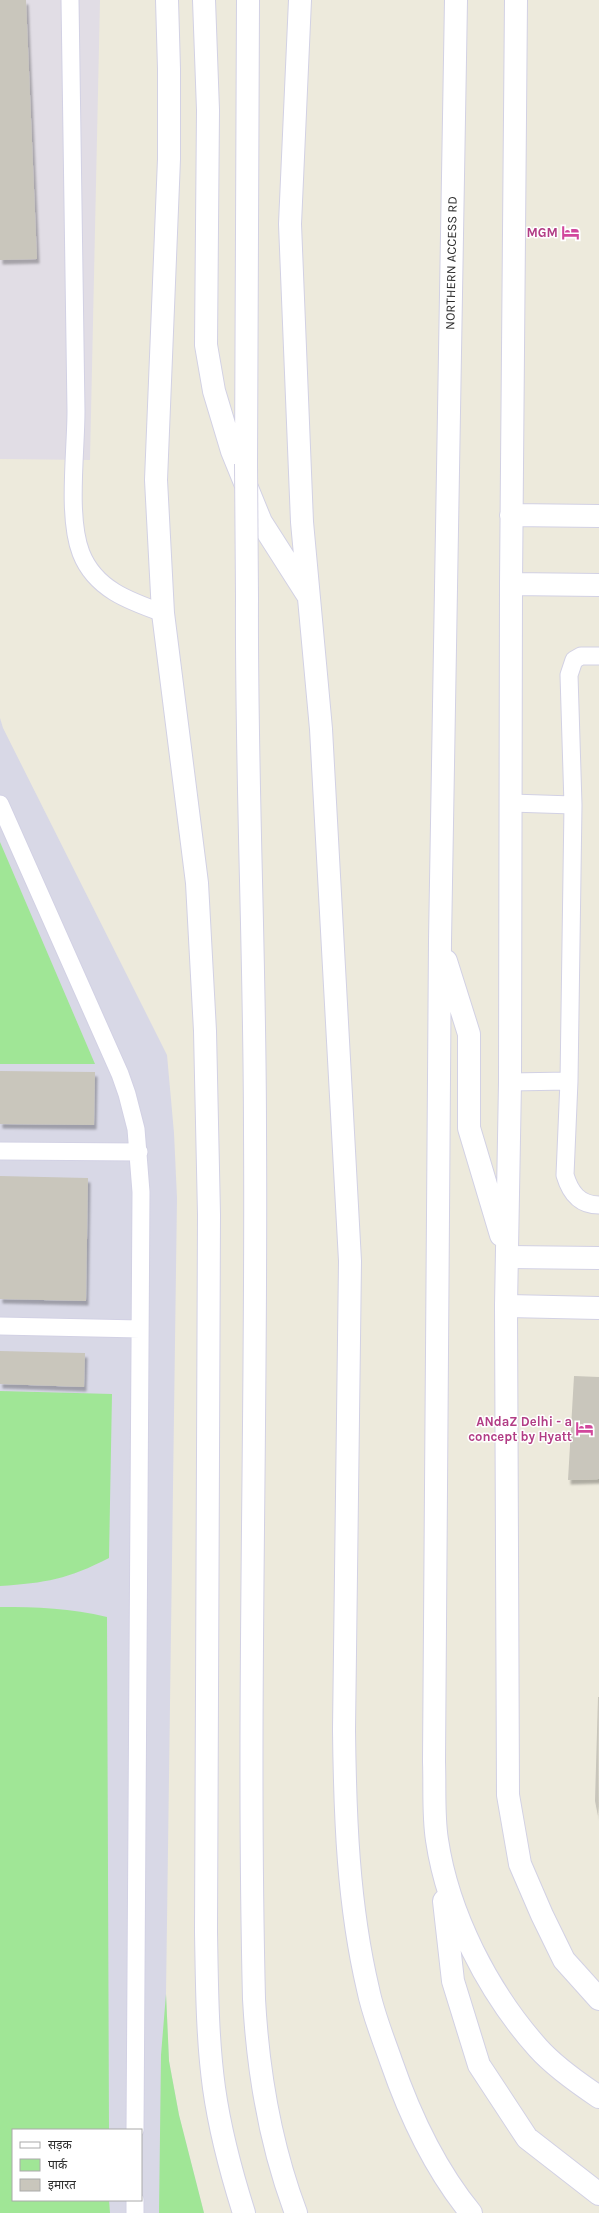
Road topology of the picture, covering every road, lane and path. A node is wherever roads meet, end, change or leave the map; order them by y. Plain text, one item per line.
1 (70, 0) edge
2 (167, 0) edge
3 (204, 0) edge
4 (248, 0) edge
5 (300, 0) edge
6 (456, 0) edge
7 (516, 0) edge
8 (512, 515) junction
9 (599, 516) edge
10 (510, 584) junction
11 (599, 584) edge
12 (308, 597) junction
13 (163, 613) junction
14 (599, 656) edge
15 (511, 803) junction
16 (0, 804) edge
17 (574, 805) junction
18 (440, 941) junction
19 (569, 1081) junction
20 (510, 1082) junction
21 (0, 1151) edge
22 (139, 1152) junction
23 (599, 1204) edge
24 (507, 1257) junction
25 (599, 1258) edge
26 (506, 1306) junction
27 (599, 1308) edge
28 (0, 1326) edge
29 (140, 1329) junction
30 (437, 1840) junction
31 (599, 1999) edge
32 (599, 2097) edge
33 (135, 2129) edge
34 (599, 2194) edge
35 (135, 2201) edge
36 (135, 2213) edge
37 (244, 2213) edge
38 (296, 2213) edge
39 (471, 2213) edge

1 - 13 lane
2 - 13 street
3 - 12 street
4 - 38 street, bridge
5 - 12 street
6 - 18 street, NORTHERN ACCESS RD
7 - 8 street
8 - 9 street
8 - 10 street
10 - 11 street
10 - 15 street
12 - 39 street
13 - 37 street
14 - 17 lane
15 - 17 lane
15 - 20 street
16 - 22 lane
17 - 19 lane
18 - 24 street
18 - 30 street, NORTHERN ACCESS RD
19 - 20 lane
19 - 23 lane
20 - 24 street
21 - 22 lane
22 - 29 lane
24 - 25 street
24 - 26 street
26 - 27 street
26 - 31 street
28 - 29 lane
29 - 33 lane
30 - 32 street
30 - 34 street
35 - 36 lane

